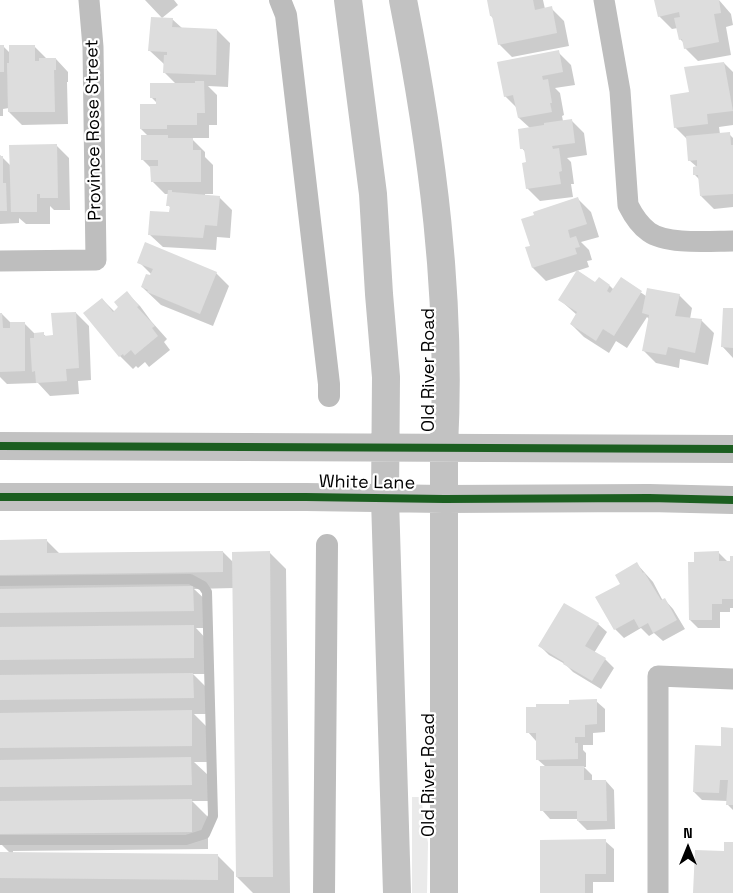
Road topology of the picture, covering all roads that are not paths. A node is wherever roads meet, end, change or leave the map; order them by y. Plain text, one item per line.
1 (89, 0) edge
2 (348, 0) edge
3 (403, 0) edge
4 (604, 0) edge
5 (733, 241) edge
6 (0, 261) edge
7 (0, 446) edge
8 (444, 447) junction
9 (386, 448) junction
10 (733, 449) edge
11 (0, 497) edge
12 (385, 499) junction
13 (444, 499) junction
14 (733, 500) edge
15 (0, 581) edge
16 (733, 679) edge
17 (0, 840) edge
18 (397, 893) edge
19 (444, 893) edge
20 (658, 893) edge

1 - 6 street, Province Rose Street
2 - 9 main road, Old River Road
3 - 8 main road, Old River Road
4 - 5 street
7 - 9 main road, White Lane
8 - 9 main road, White Lane
8 - 10 main road, White Lane
8 - 13 main road, Old River Road
9 - 12 main road, Old River Road
11 - 12 main road, White Lane
12 - 13 main road, White Lane
12 - 18 main road, Old River Road
13 - 14 main road, White Lane
13 - 19 main road, Old River Road
15 - 17 lane
16 - 20 street

